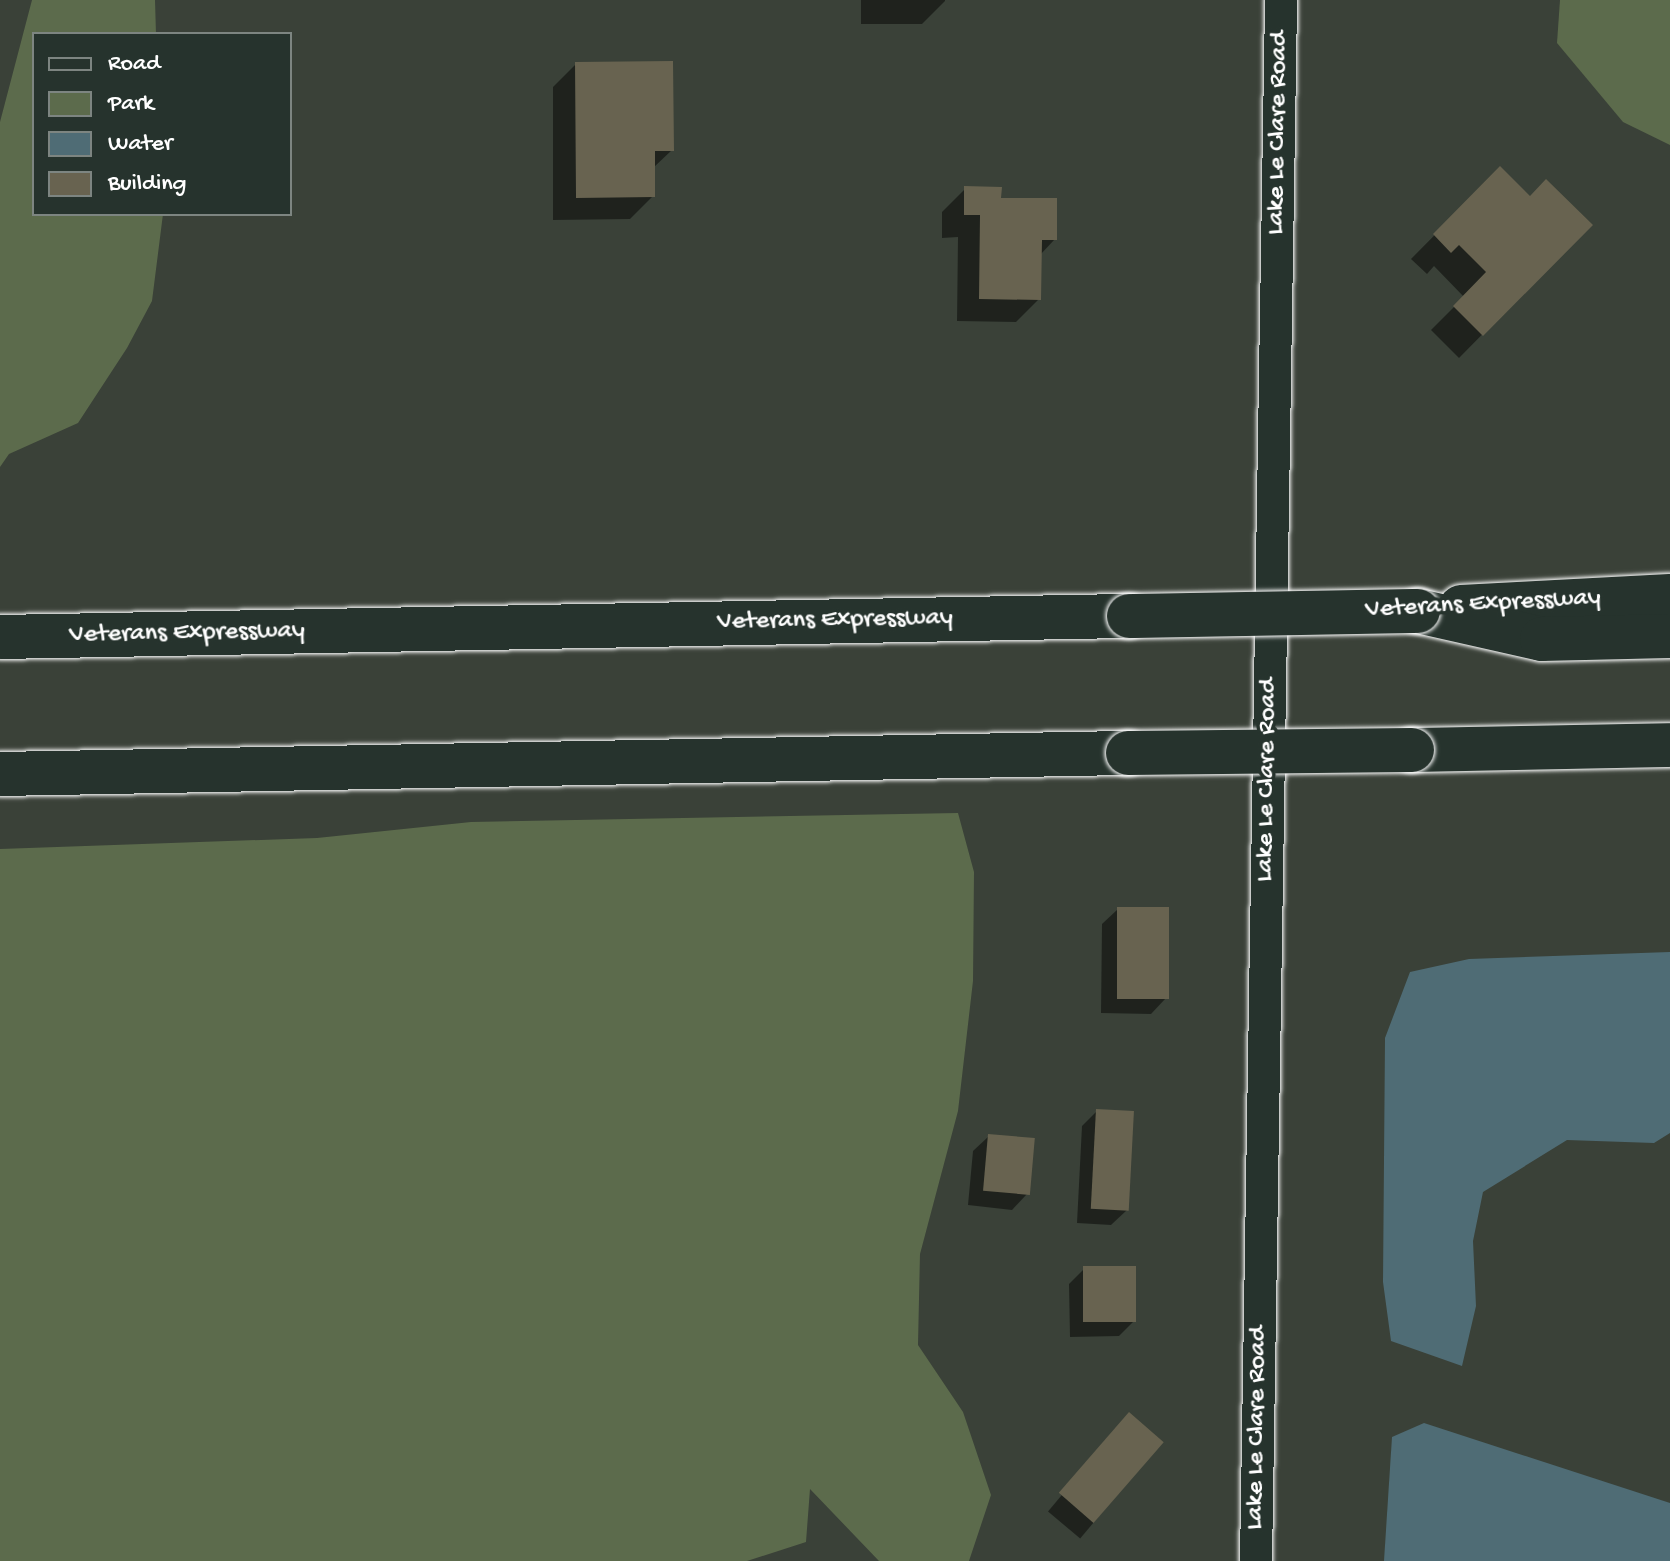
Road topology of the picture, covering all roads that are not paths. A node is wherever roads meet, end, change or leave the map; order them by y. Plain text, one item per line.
1 (1281, 0) edge
2 (1670, 596) edge
3 (1418, 611) junction
4 (1670, 636) edge
5 (0, 637) edge
6 (1670, 745) edge
7 (0, 774) edge
8 (1256, 1561) edge

1 - 8 street, Lake Le Clare Road
2 - 3 highway, Veterans Expressway
3 - 4 highway
3 - 5 highway, Veterans Expressway, bridge
6 - 7 highway, bridge

